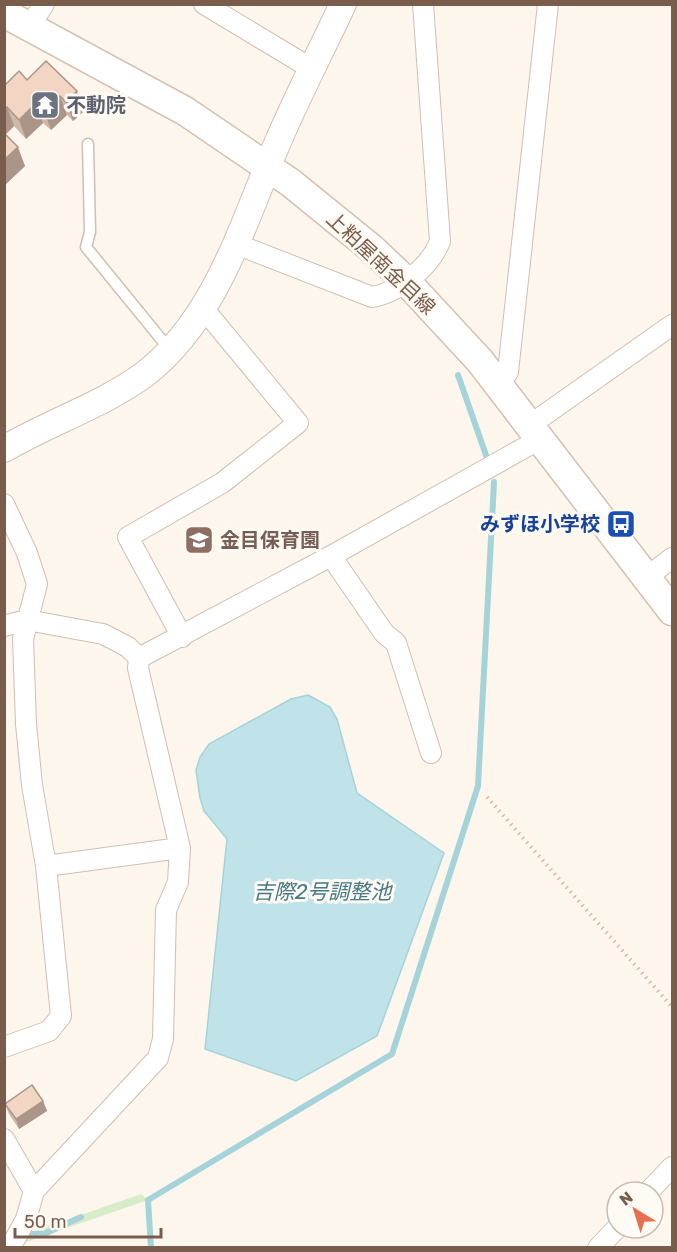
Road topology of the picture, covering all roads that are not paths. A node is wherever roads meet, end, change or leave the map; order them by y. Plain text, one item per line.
1 (204, 4) edge
2 (343, 4) edge
3 (423, 4) edge
4 (548, 4) edge
5 (26, 15) edge
6 (312, 69) junction
7 (88, 144) dead end
8 (268, 167) junction
9 (236, 244) junction
10 (405, 280) junction
11 (203, 308) junction
12 (672, 325) edge
13 (170, 350) junction
14 (498, 386) junction
15 (535, 432) junction
16 (4, 448) edge
17 (4, 504) edge
18 (331, 556) junction
19 (672, 558) edge
20 (647, 577) junction
21 (672, 611) edge
22 (27, 621) junction
23 (4, 626) edge
24 (182, 637) junction
25 (139, 658) junction
26 (431, 753) dead end
27 (180, 848) junction
28 (46, 866) junction
29 (4, 1047) edge
30 (4, 1139) edge
31 (672, 1167) edge
32 (660, 1180) edge
33 (34, 1191) junction
34 (10, 1248) edge

1 - 6 street
2 - 6 street
3 - 10 street
4 - 14 street
5 - 8 main road, 上粕屋南金目線
6 - 8 street
7 - 13 lane
8 - 9 street
8 - 10 main road, 上粕屋南金目線
9 - 10 street
9 - 11 street
10 - 14 main road, 上粕屋南金目線
11 - 13 street
11 - 24 street
12 - 15 street
13 - 16 street
14 - 15 main road, 上粕屋南金目線
15 - 18 street
15 - 20 main road, 上粕屋南金目線
17 - 22 street
18 - 24 street
18 - 26 street
19 - 20 street
20 - 21 main road, 上粕屋南金目線
22 - 23 street
22 - 25 street
22 - 28 street
24 - 25 street
25 - 27 street
27 - 28 street
27 - 33 street
28 - 29 street
30 - 33 street
31 - 32 street
33 - 34 street

